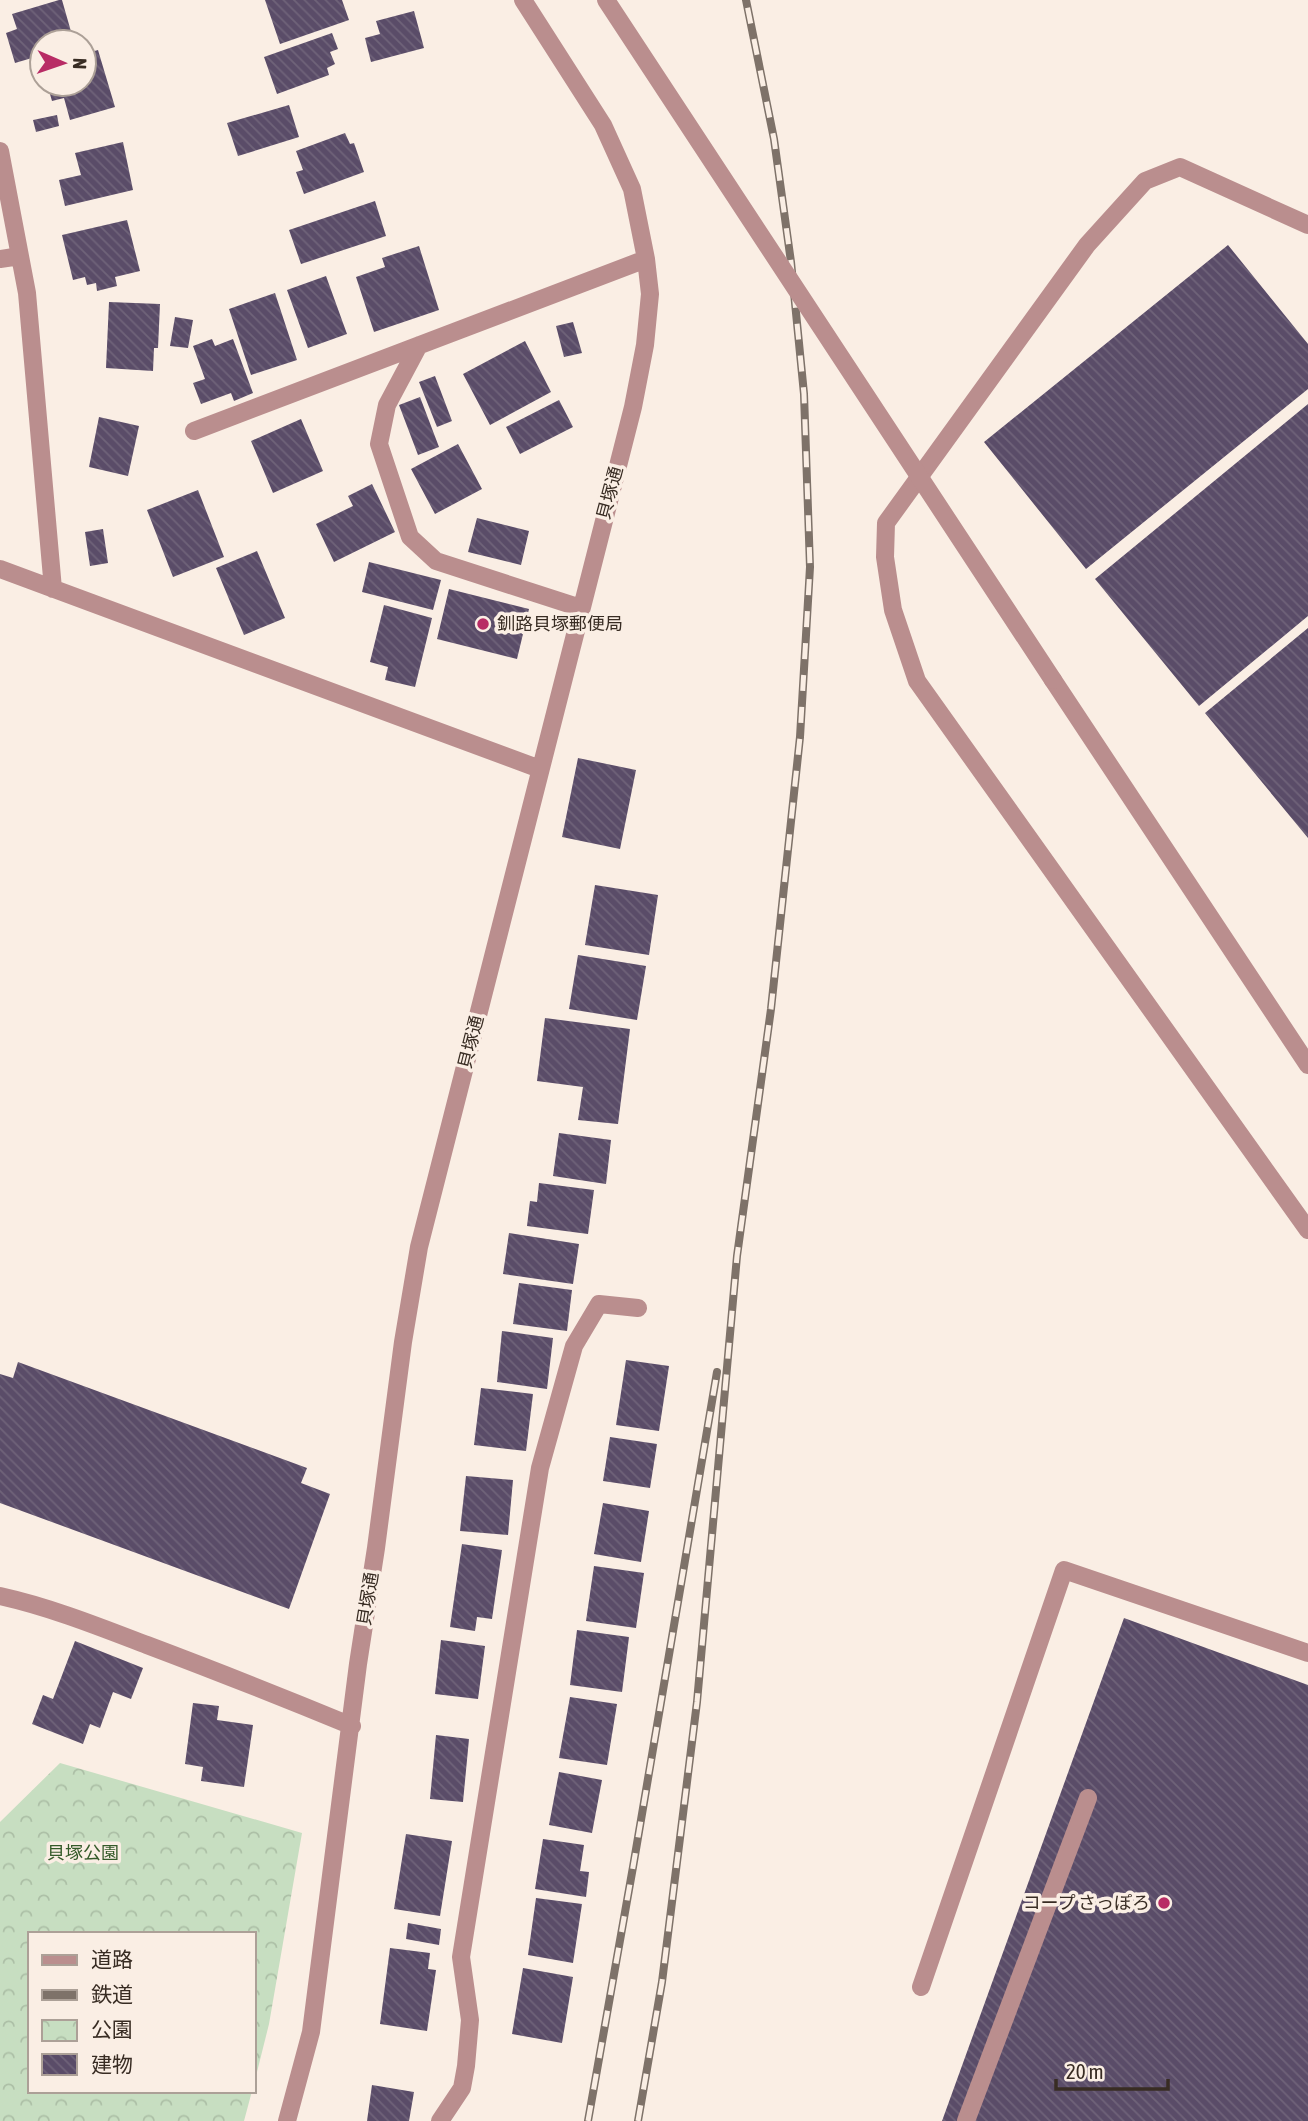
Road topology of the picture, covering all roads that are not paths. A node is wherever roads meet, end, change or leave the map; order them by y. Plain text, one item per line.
1 (523, 0) edge
2 (606, 0) edge
3 (0, 151) edge
4 (1308, 225) edge
5 (20, 256) junction
6 (0, 259) edge
7 (646, 259) junction
8 (419, 345) junction
9 (194, 431) dead end
10 (0, 569) edge
11 (53, 589) junction
12 (581, 608) junction
13 (540, 769) junction
14 (1308, 1065) edge
15 (1308, 1230) edge
16 (638, 1308) dead end
17 (0, 1596) edge
18 (1308, 1653) edge
19 (352, 1726) junction
20 (1088, 1798) dead end
21 (922, 1987) dead end
22 (286, 2121) edge
23 (440, 2121) edge
24 (966, 2121) edge

1 - 7 street, 貝塚通
2 - 14 street, bridge
3 - 5 street
4 - 15 street
5 - 6 street
5 - 11 street
7 - 8 street
7 - 12 street, 貝塚通
8 - 9 street
8 - 12 street
10 - 11 street
11 - 13 street
12 - 13 street, 貝塚通
13 - 19 street, 貝塚通
16 - 23 street
17 - 19 street
18 - 21 street
19 - 22 street, 貝塚通
20 - 24 street

